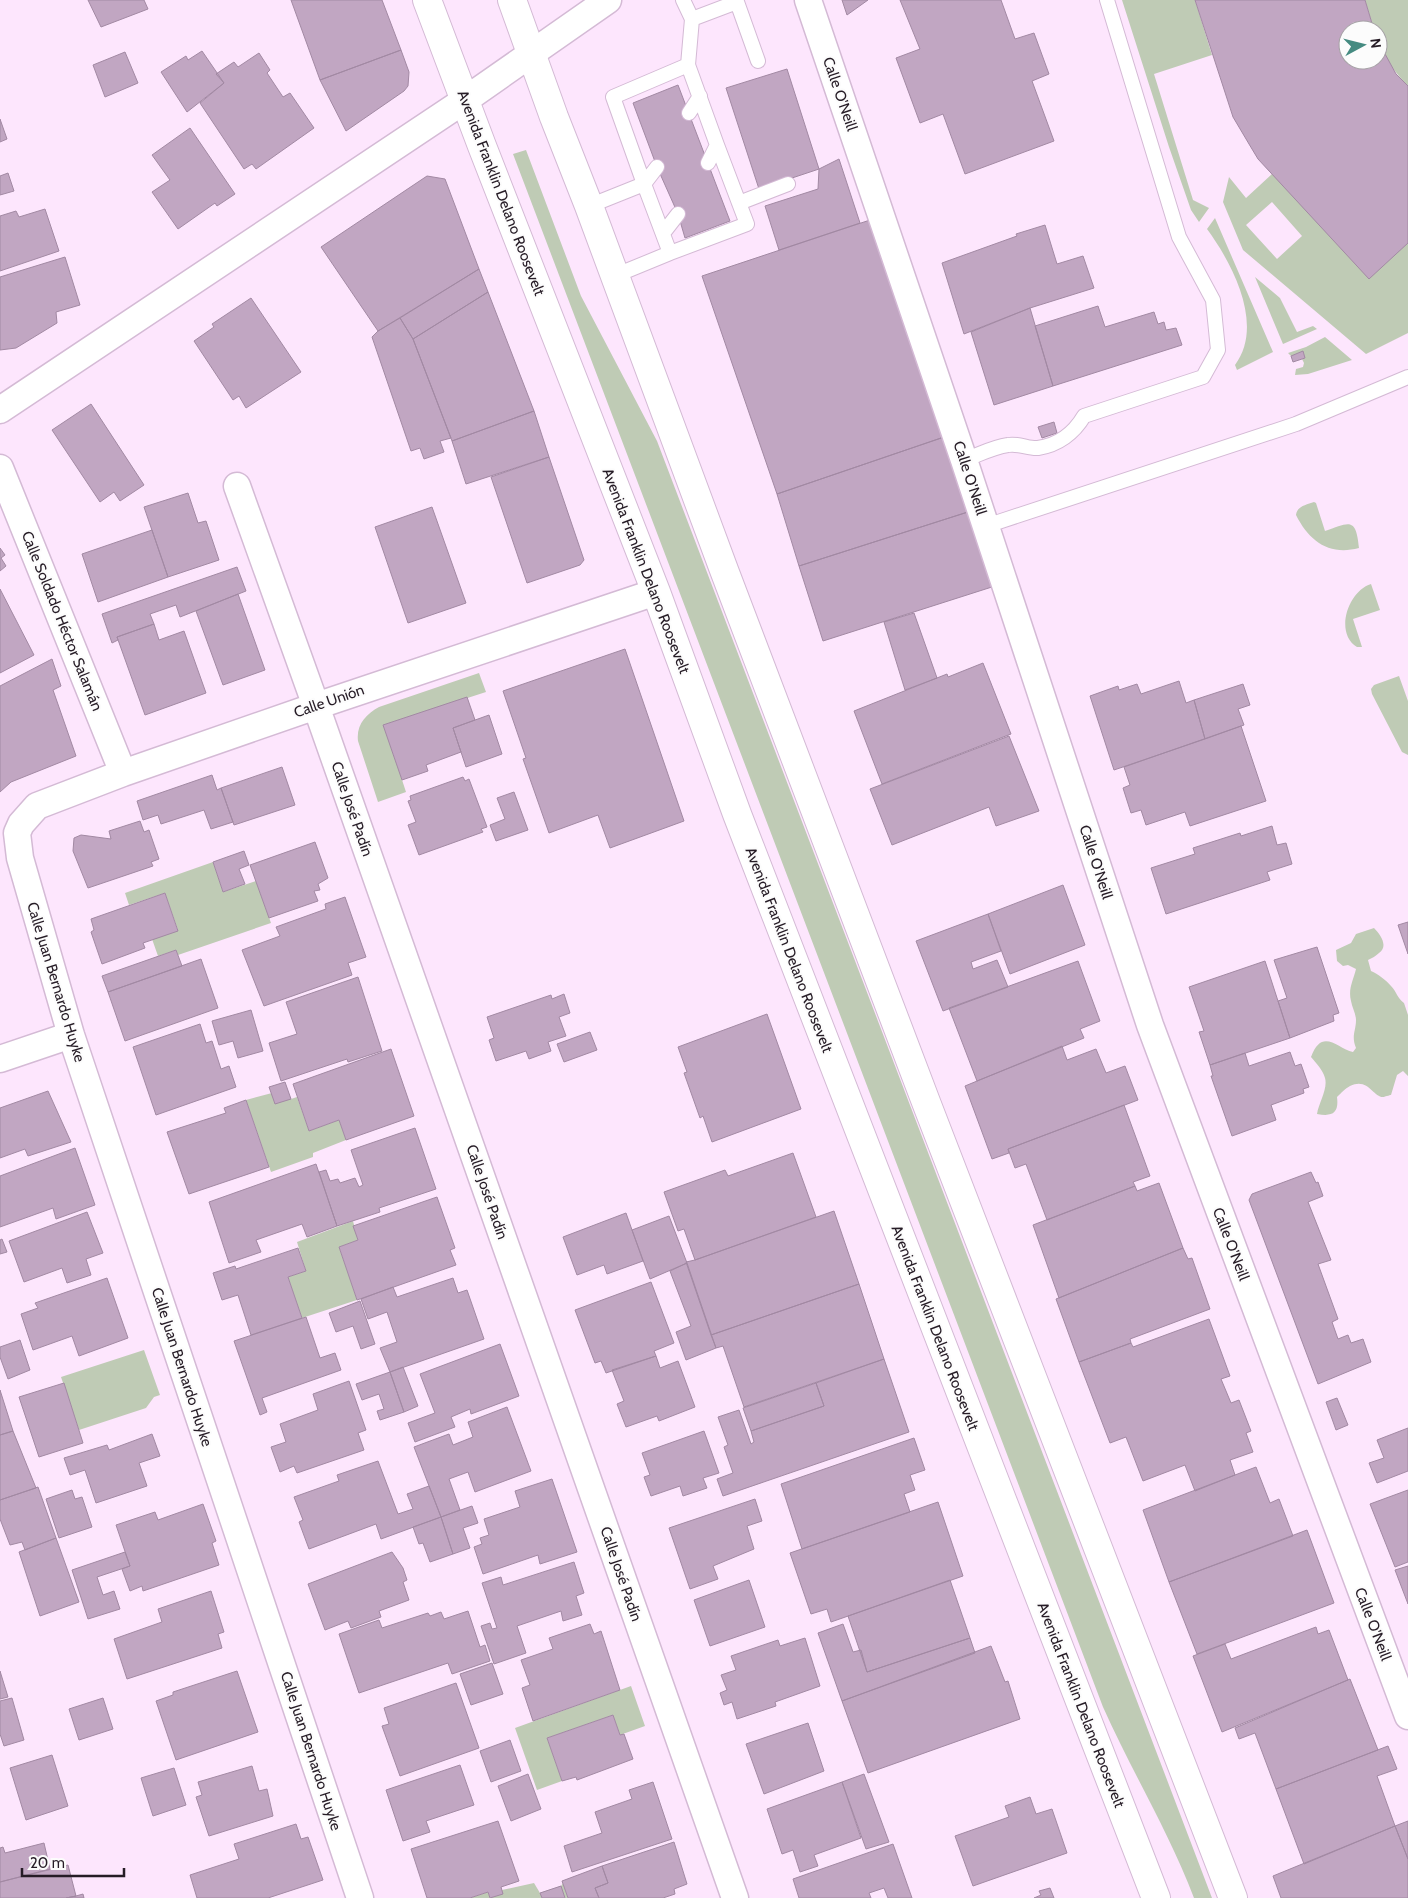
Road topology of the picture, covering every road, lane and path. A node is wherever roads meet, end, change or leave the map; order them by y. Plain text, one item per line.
1 (427, 0) edge
2 (512, 0) edge
3 (608, 0) edge
4 (683, 0) edge
5 (808, 0) edge
6 (1107, 0) edge
7 (692, 19) junction
8 (531, 54) junction
9 (758, 61) dead end
10 (688, 65) junction
11 (700, 96) junction
12 (465, 100) junction
13 (688, 113) dead end
14 (717, 145) junction
15 (708, 163) dead end
16 (657, 167) dead end
17 (644, 184) junction
18 (788, 184) dead end
19 (739, 203) junction
20 (589, 206) junction
21 (678, 214) dead end
22 (664, 232) junction
23 (670, 253) junction
24 (614, 276) junction
25 (1408, 377) edge
26 (0, 410) edge
27 (964, 460) junction
28 (0, 468) edge
29 (236, 486) dead end
30 (986, 526) junction
31 (656, 592) junction
32 (316, 706) junction
33 (123, 773) junction
34 (9, 832) edge
35 (71, 1035) junction
36 (0, 1059) edge
37 (1408, 1716) edge
38 (360, 1898) edge
39 (735, 1898) edge
40 (1156, 1898) edge
41 (1233, 1898) edge

1 - 12 main road, Avenida Franklin Delano Roosevelt
2 - 8 main road
3 - 8 street
4 - 7 lane
5 - 27 street, Calle O'Neill
6 - 27 lane
7 - 9 lane
7 - 10 lane
8 - 12 street
8 - 20 main road
10 - 11 lane
10 - 17 lane
11 - 13 lane
11 - 14 lane
12 - 26 street
12 - 31 main road, Avenida Franklin Delano Roosevelt
14 - 15 lane
14 - 19 lane
16 - 17 lane
17 - 20 lane
17 - 22 lane
18 - 19 lane
19 - 23 lane
20 - 24 main road
21 - 22 lane
22 - 23 lane
23 - 24 lane
24 - 41 main road
25 - 30 lane
27 - 30 street, Calle O'Neill
28 - 33 street, Calle Soldado Héctor Salamán
29 - 32 street, Calle José Padín
30 - 37 street, Calle O'Neill
31 - 32 street, Calle Unión
31 - 40 main road, Avenida Franklin Delano Roosevelt
32 - 33 street, Calle Unión
32 - 39 street, Calle José Padín
33 - 34 street, Calle Unión
34 - 35 street, Calle Juan Bernardo Huyke
35 - 36 street
35 - 38 street, Calle Juan Bernardo Huyke

